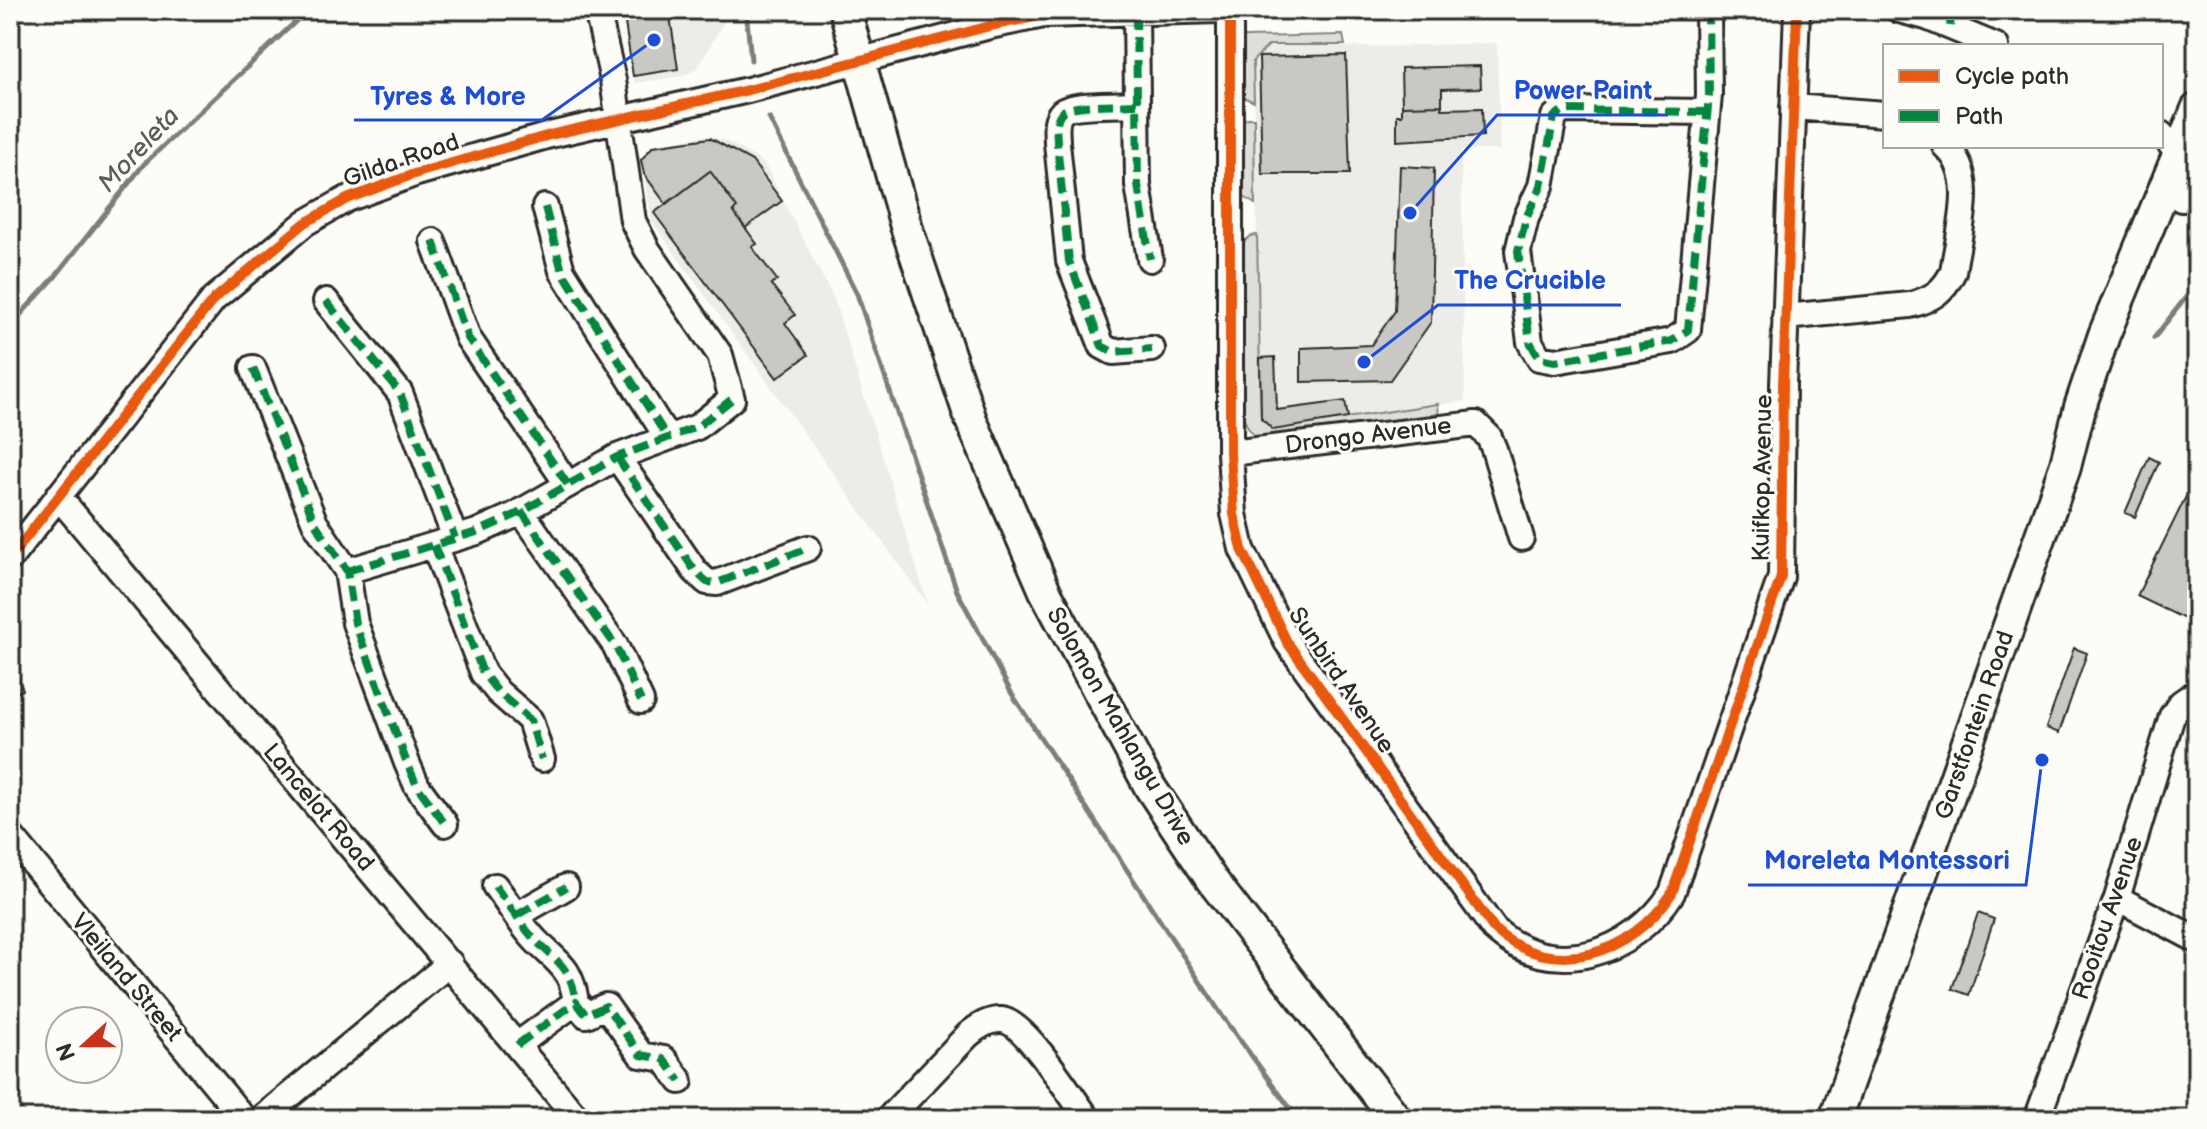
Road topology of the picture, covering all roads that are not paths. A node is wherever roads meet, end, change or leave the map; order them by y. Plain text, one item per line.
1 (597, 10) edge
2 (845, 10) edge
3 (863, 10) edge
4 (1220, 10) edge
5 (1230, 10) edge
6 (1708, 10) edge
7 (1797, 10) edge
8 (1899, 10) edge
9 (1136, 13) junction
10 (1029, 14) edge
11 (1951, 18) edge
12 (1993, 44) edge
13 (866, 60) junction
14 (1137, 104) junction
15 (1793, 107) junction
16 (1705, 112) junction
17 (1883, 114) edge
18 (617, 118) junction
19 (2186, 141) edge
20 (1947, 148) edge
21 (2189, 195) edge
22 (545, 207) dead end
23 (433, 241) dead end
24 (1150, 259) dead end
25 (326, 301) dead end
26 (1785, 317) junction
27 (1152, 349) dead end
28 (253, 368) dead end
29 (667, 437) junction
30 (1230, 453) junction
31 (617, 457) junction
32 (2065, 467) junction
33 (568, 485) junction
34 (58, 496) junction
35 (521, 511) junction
36 (1521, 538) dead end
37 (445, 542) junction
38 (808, 548) dead end
39 (10, 558) edge
40 (347, 571) junction
41 (2197, 692) edge
42 (641, 701) dead end
43 (542, 759) dead end
44 (445, 824) dead end
45 (10, 835) edge
46 (495, 886) dead end
47 (566, 887) dead end
48 (2117, 898) junction
49 (517, 915) junction
50 (1651, 920) joint
51 (2197, 940) edge
52 (450, 963) junction
53 (576, 1002) junction
54 (517, 1045) junction
55 (680, 1081) dead end
56 (244, 1119) edge
57 (261, 1119) edge
58 (578, 1119) edge
59 (888, 1119) edge
60 (1088, 1119) edge
61 (1396, 1119) edge
62 (1835, 1119) edge
63 (2037, 1119) edge

1 - 18 street
2 - 13 main road, Solomon Mahlangu Drive
3 - 13 main road, Solomon Mahlangu Drive
4 - 9 street, Gilda Road
5 - 30 street, Sunbird Avenue
6 - 16 street
7 - 15 street, Kuifkop Avenue
8 - 11 street
9 - 10 street, Gilda Road
9 - 14 street
10 - 13 street, Gilda Road
11 - 12 street
13 - 18 street, Gilda Road
13 - 61 main road, Solomon Mahlangu Drive
14 - 24 street
14 - 27 street
15 - 17 street
15 - 26 street, Kuifkop Avenue
16 - 16 street
18 - 29 street
18 - 34 street, Gilda Road
19 - 21 main road, Garstfontein Road
19 - 32 main road, Garstfontein Road
20 - 26 street
21 - 32 main road, Garstfontein Road
22 - 29 street
23 - 33 street
25 - 37 street
26 - 50 street, Kuifkop Avenue
28 - 40 street
29 - 31 street
30 - 36 street, Drongo Avenue
30 - 50 street, Sunbird Avenue
31 - 33 street
31 - 38 street
32 - 62 main road, Garstfontein Road
33 - 35 street
34 - 39 street, Gilda Road
34 - 52 street, Lancelot Road
35 - 37 street
35 - 42 street
37 - 40 street
37 - 43 street
40 - 44 street
41 - 48 street, Rooitou Avenue
45 - 56 street, Vleiland Street
46 - 49 street
47 - 49 street
48 - 51 street
48 - 63 street, Rooitou Avenue
49 - 53 street
52 - 54 street, Lancelot Road
52 - 57 street
53 - 54 street
53 - 55 street
54 - 58 street, Lancelot Road
59 - 60 street

